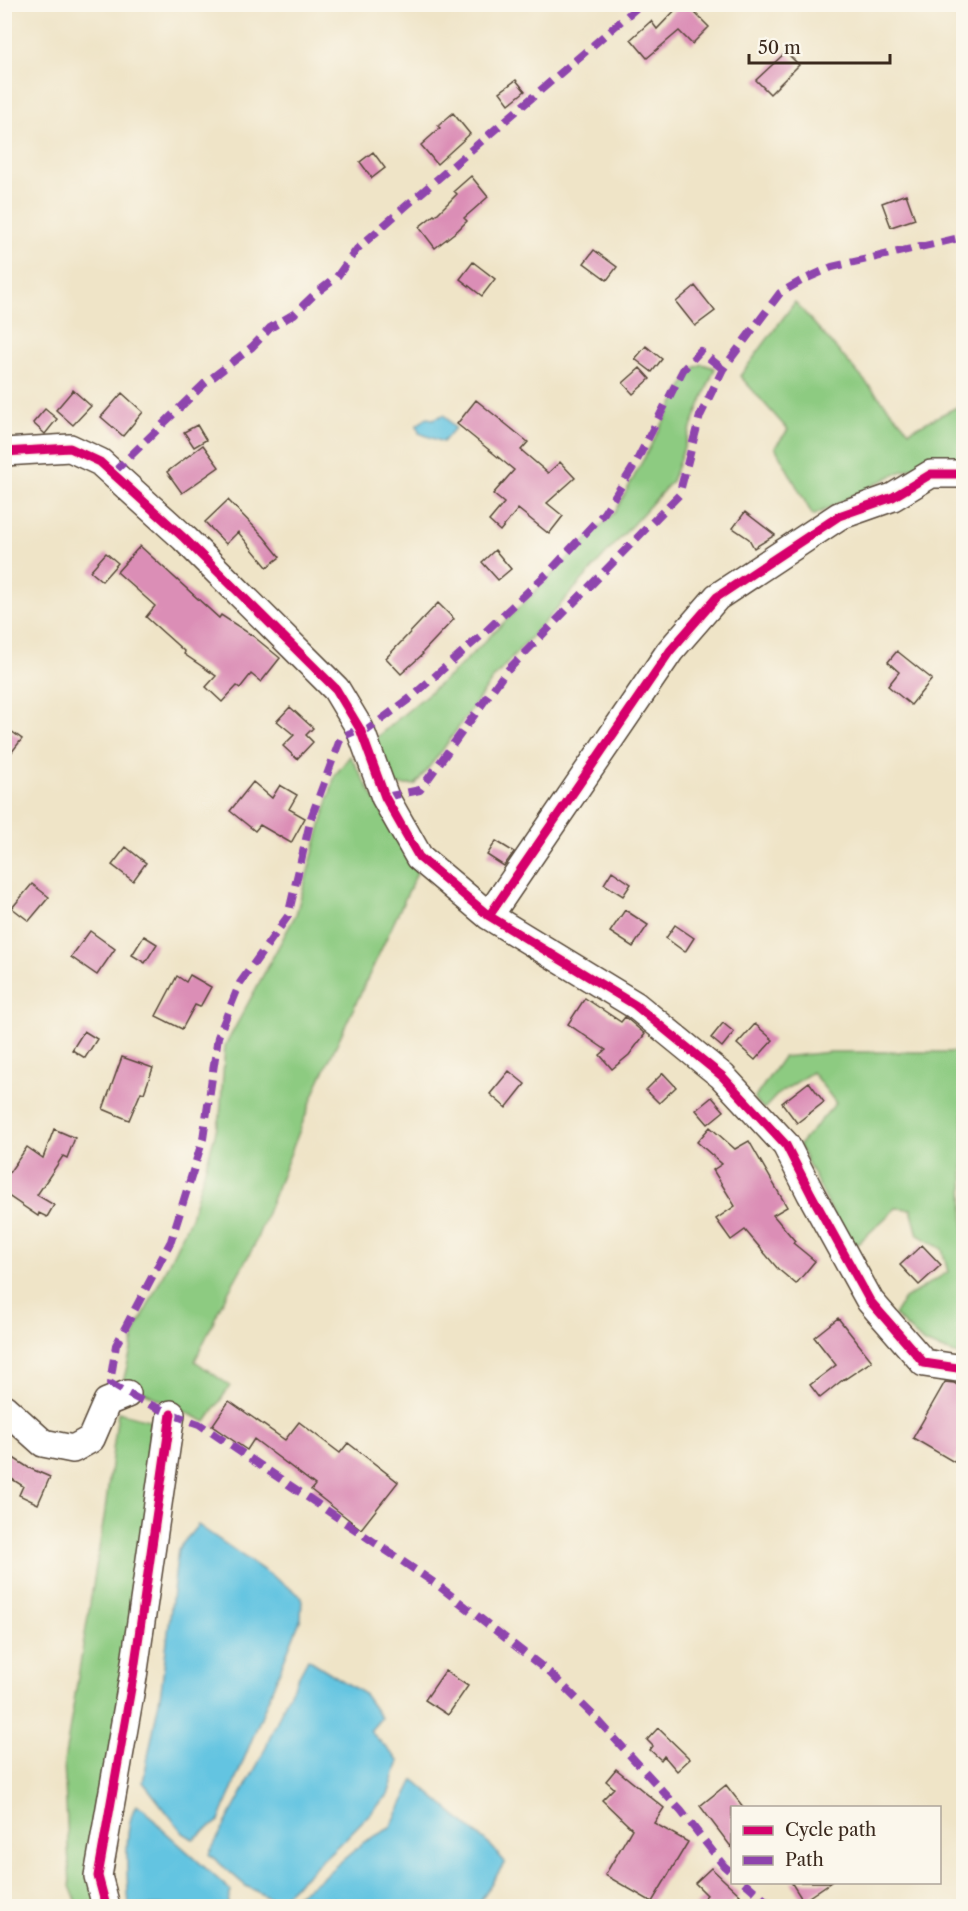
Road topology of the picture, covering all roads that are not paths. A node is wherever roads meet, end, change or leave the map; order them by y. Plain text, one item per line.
1 (4, 452) edge
2 (963, 474) edge
3 (489, 916) junction
4 (963, 1369) edge
5 (127, 1394) dead end
6 (4, 1408) edge
7 (171, 1414) dead end
8 (106, 1906) edge

1 - 3 street
2 - 3 street
3 - 4 street
5 - 6 street
7 - 8 street

